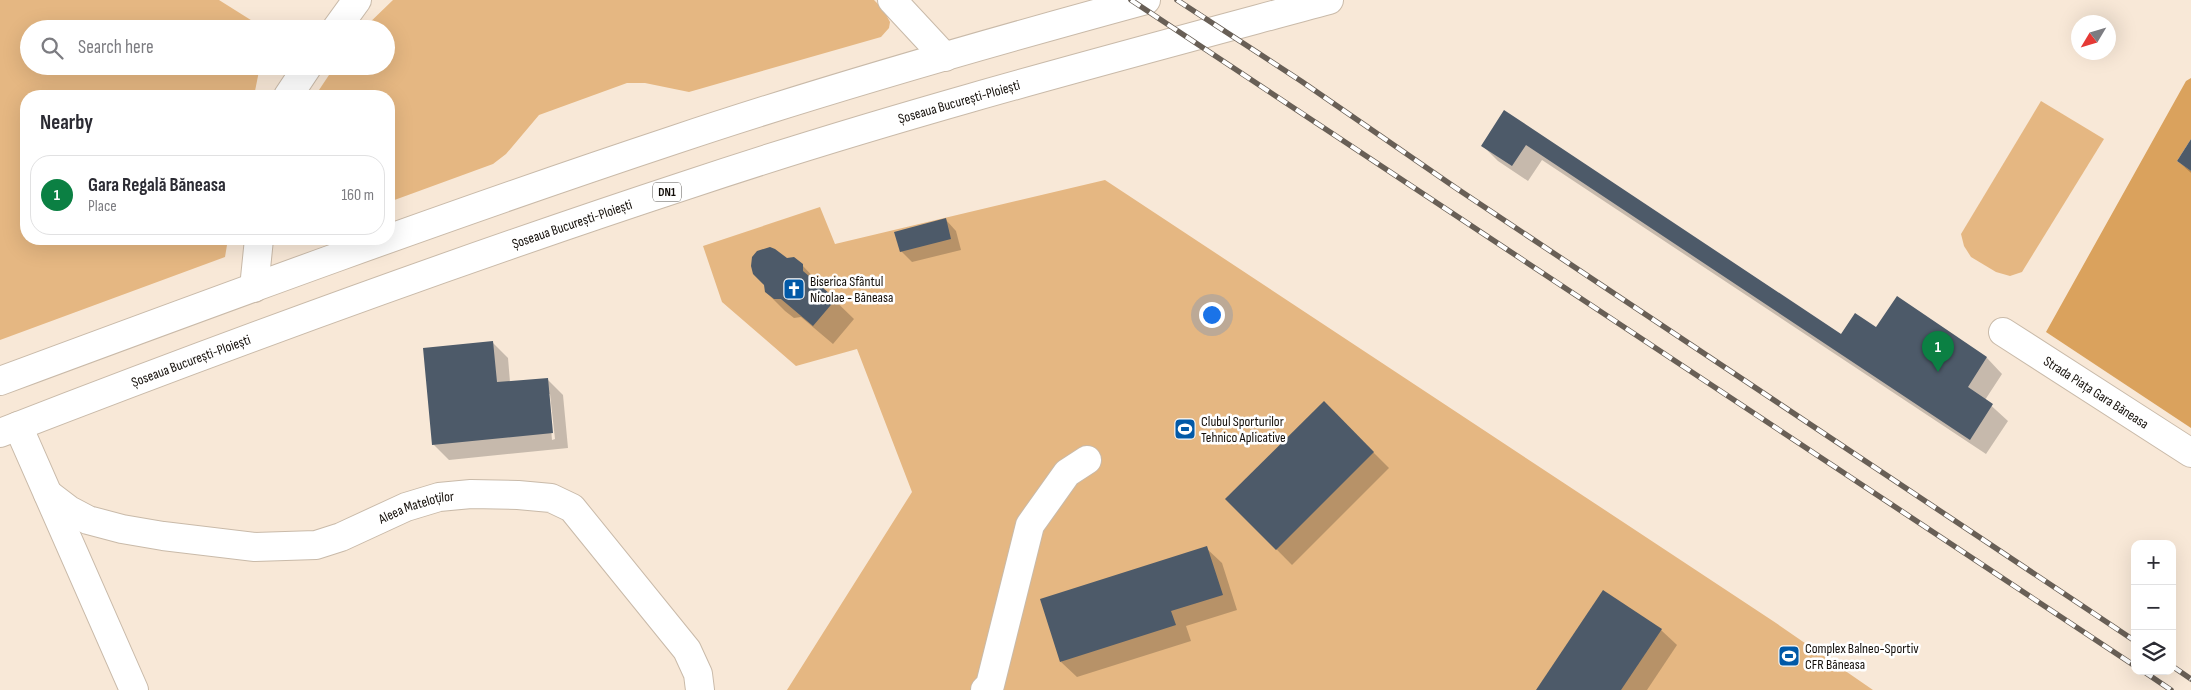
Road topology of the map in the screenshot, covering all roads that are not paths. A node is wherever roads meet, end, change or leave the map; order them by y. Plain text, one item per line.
1 (357, 0) edge
2 (892, 0) edge
3 (1146, 0) edge
4 (1329, 0) edge
5 (343, 20) edge
6 (945, 57) junction
7 (302, 75) edge
8 (292, 90) edge
9 (395, 238) edge
10 (258, 245) edge
11 (376, 245) edge
12 (254, 288) junction
13 (2003, 332) dead end
14 (0, 381) edge
15 (9, 430) edge
16 (2191, 453) edge
17 (1087, 460) dead end
18 (48, 494) junction
19 (134, 690) edge
20 (700, 690) edge
21 (985, 690) edge

1 - 5 main road
2 - 6 main road
3 - 6 main road
4 - 15 main road, Șoseaua București-Ploiești / DN1
6 - 9 main road
7 - 8 main road
10 - 12 main road
11 - 12 main road
12 - 14 main road
13 - 16 main road, Strada Piața Gara Băneasa
15 - 18 main road, Aleea Mateloților
17 - 21 main road
18 - 19 main road, Aleea Mateloților
18 - 20 main road, Aleea Mateloților

